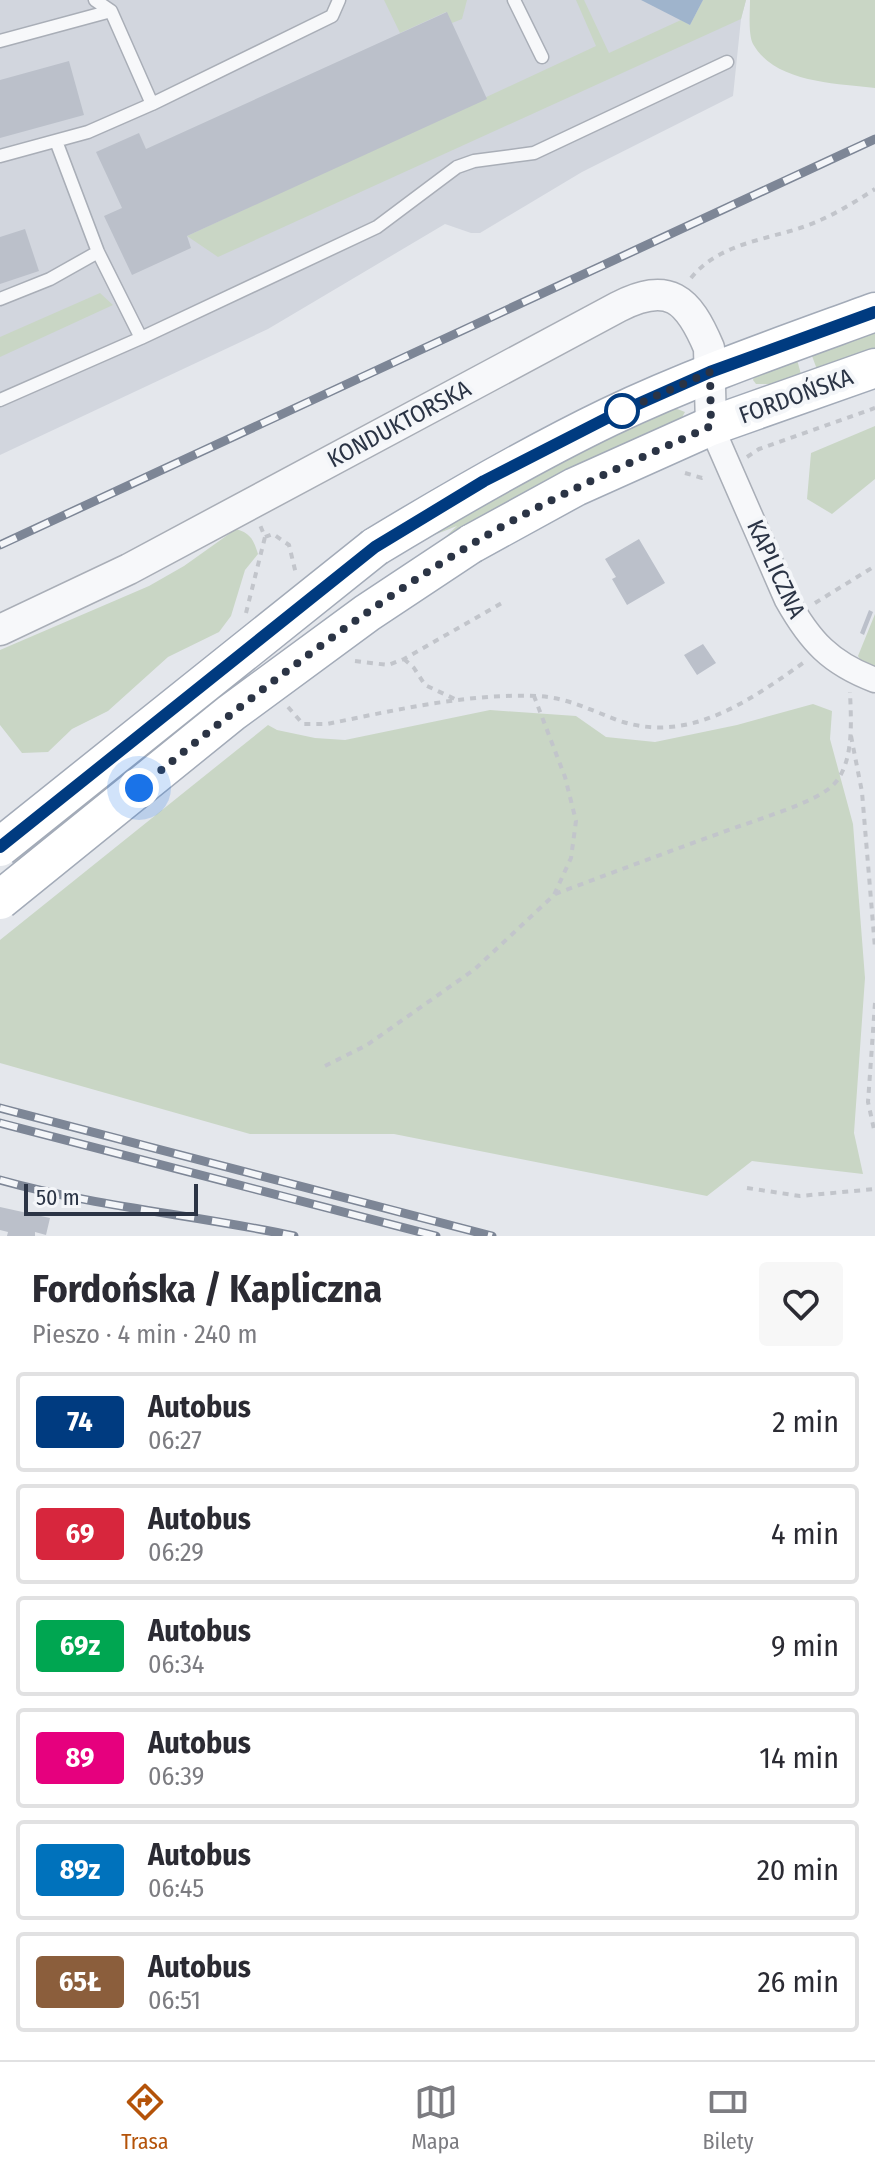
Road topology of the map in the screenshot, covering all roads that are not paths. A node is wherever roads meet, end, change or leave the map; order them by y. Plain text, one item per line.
1 (95, 0) edge
2 (339, 0) edge
3 (514, 0) edge
4 (111, 11) junction
5 (0, 41) edge
6 (542, 57) dead end
7 (727, 62) dead end
8 (152, 104) junction
9 (56, 141) junction
10 (0, 156) edge
11 (98, 252) junction
12 (0, 299) edge
13 (875, 312) edge
14 (141, 338) junction
15 (875, 368) edge
16 (710, 372) junction
17 (0, 400) edge
18 (711, 426) junction
19 (0, 630) edge
20 (875, 680) edge
21 (0, 847) edge
22 (0, 900) edge

1 - 4 lane
2 - 8 lane
3 - 6 lane
4 - 5 lane
4 - 8 lane
7 - 14 lane
8 - 9 lane
9 - 10 lane
9 - 11 lane
11 - 12 lane
11 - 14 lane
13 - 16 main road
14 - 17 lane
15 - 18 main road, FORDOŃSKA
16 - 18 street
16 - 19 street, KONDUKTORSKA
16 - 21 main road, bridge
18 - 20 street, KAPLICZNA
18 - 22 main road, FORDOŃSKA, bridge

